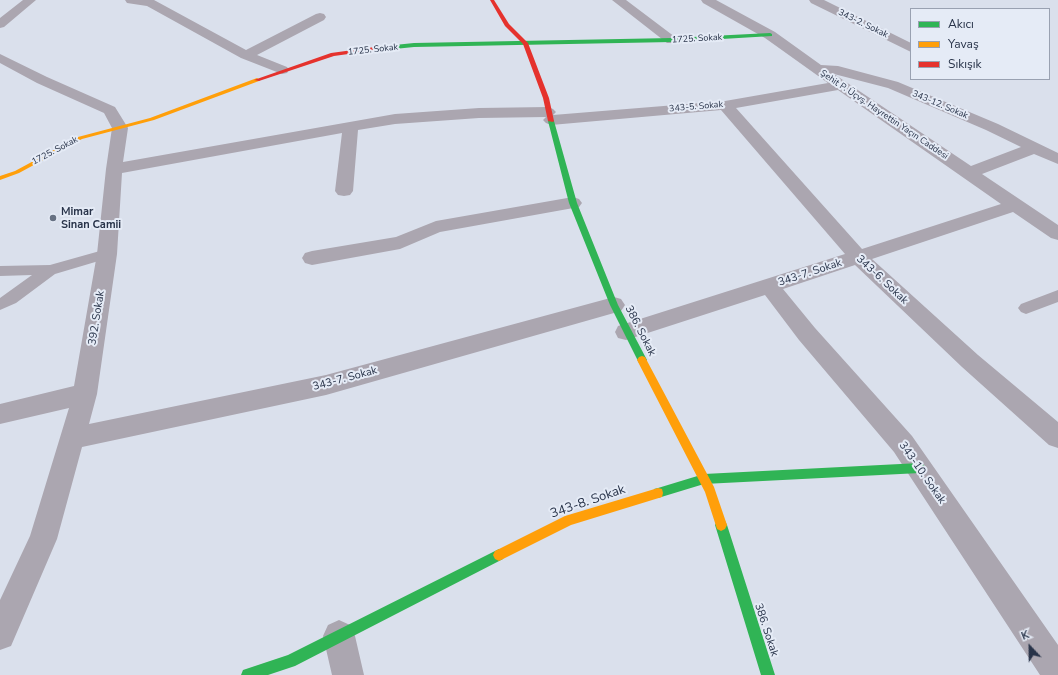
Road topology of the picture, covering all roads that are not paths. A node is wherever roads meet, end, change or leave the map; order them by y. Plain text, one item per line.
1 (30, 0) edge
2 (131, 0) edge
3 (492, 0) edge
4 (618, 0) edge
5 (706, 0) edge
6 (815, 0) edge
7 (320, 17) dead end
8 (0, 24) edge
9 (770, 35) junction
10 (672, 40) junction
11 (525, 43) junction
12 (910, 48) edge
13 (246, 55) junction
14 (0, 58) edge
15 (816, 68) junction
16 (282, 70) junction
17 (840, 85) junction
18 (725, 105) junction
19 (550, 116) junction
20 (350, 127) junction
21 (120, 128) junction
22 (1034, 148) junction
23 (1058, 159) edge
24 (114, 169) junction
25 (969, 173) junction
26 (0, 178) edge
27 (344, 191) dead end
28 (573, 203) junction
29 (1016, 205) junction
30 (1058, 234) edge
31 (107, 254) junction
32 (858, 257) junction
33 (312, 258) dead end
34 (50, 270) junction
35 (0, 271) edge
36 (769, 286) junction
37 (1058, 296) edge
38 (0, 304) edge
39 (614, 306) junction
40 (1026, 308) dead end
41 (626, 332) junction
42 (85, 394) junction
43 (0, 414) edge
44 (1058, 437) edge
45 (73, 438) junction
46 (920, 468) junction
47 (704, 479) junction
48 (0, 635) edge
49 (339, 636) junction
50 (1058, 673) edge
51 (248, 675) edge
52 (348, 675) edge
53 (768, 675) edge

1 - 8 street
2 - 13 street
3 - 11 street, 386. Sokak
4 - 10 street
5 - 9 street, Şehit P. Üçvş. Hayrettin Yaçın Caddesi
6 - 12 street, 343-2. Sokak
7 - 13 street
9 - 10 street, 1725. Sokak
9 - 15 street, Şehit P. Üçvş. Hayrettin Yaçın Caddesi
10 - 11 street, 1725. Sokak
11 - 16 street, 1725. Sokak
11 - 19 street, 386. Sokak
13 - 16 street
14 - 21 street
15 - 17 street, Şehit P. Üçvş. Hayrettin Yaçın Caddesi
15 - 22 street, 343-12. Sokak
16 - 21 street, 1725. Sokak
17 - 18 street, 343-5. Sokak
17 - 25 street, Şehit P. Üçvş. Hayrettin Yaçın Caddesi
18 - 19 street, 343-5. Sokak
18 - 32 street, 343-6. Sokak
19 - 20 street, 343-5. Sokak
19 - 28 street, 386. Sokak
20 - 24 street, 343-5. Sokak
20 - 27 street
21 - 24 street, 392. Sokak
21 - 26 street, 1725. Sokak
22 - 23 street, 343-12. Sokak
22 - 25 street
24 - 31 street, 392. Sokak
25 - 29 street, Şehit P. Üçvş. Hayrettin Yaçın Caddesi
28 - 33 street
28 - 39 street, 386. Sokak
29 - 30 street, Şehit P. Üçvş. Hayrettin Yaçın Caddesi
29 - 32 street, 343-7. Sokak
31 - 34 lane
31 - 42 street, 392. Sokak
32 - 36 street, 343-7. Sokak
32 - 44 street, 343-6. Sokak
34 - 35 lane
34 - 38 lane
36 - 41 street, 343-7. Sokak
36 - 46 street, 343-10. Sokak
37 - 40 lane
39 - 41 street, 386. Sokak
39 - 45 street, 343-7. Sokak
41 - 47 street, 386. Sokak
42 - 43 street
42 - 45 street, 392. Sokak
45 - 48 street, 392. Sokak
46 - 47 street, 343-8. Sokak
46 - 50 street, 343-10. Sokak
47 - 49 street, 343-8. Sokak
47 - 53 street, 386. Sokak
49 - 51 street, 343-8. Sokak
49 - 52 street

